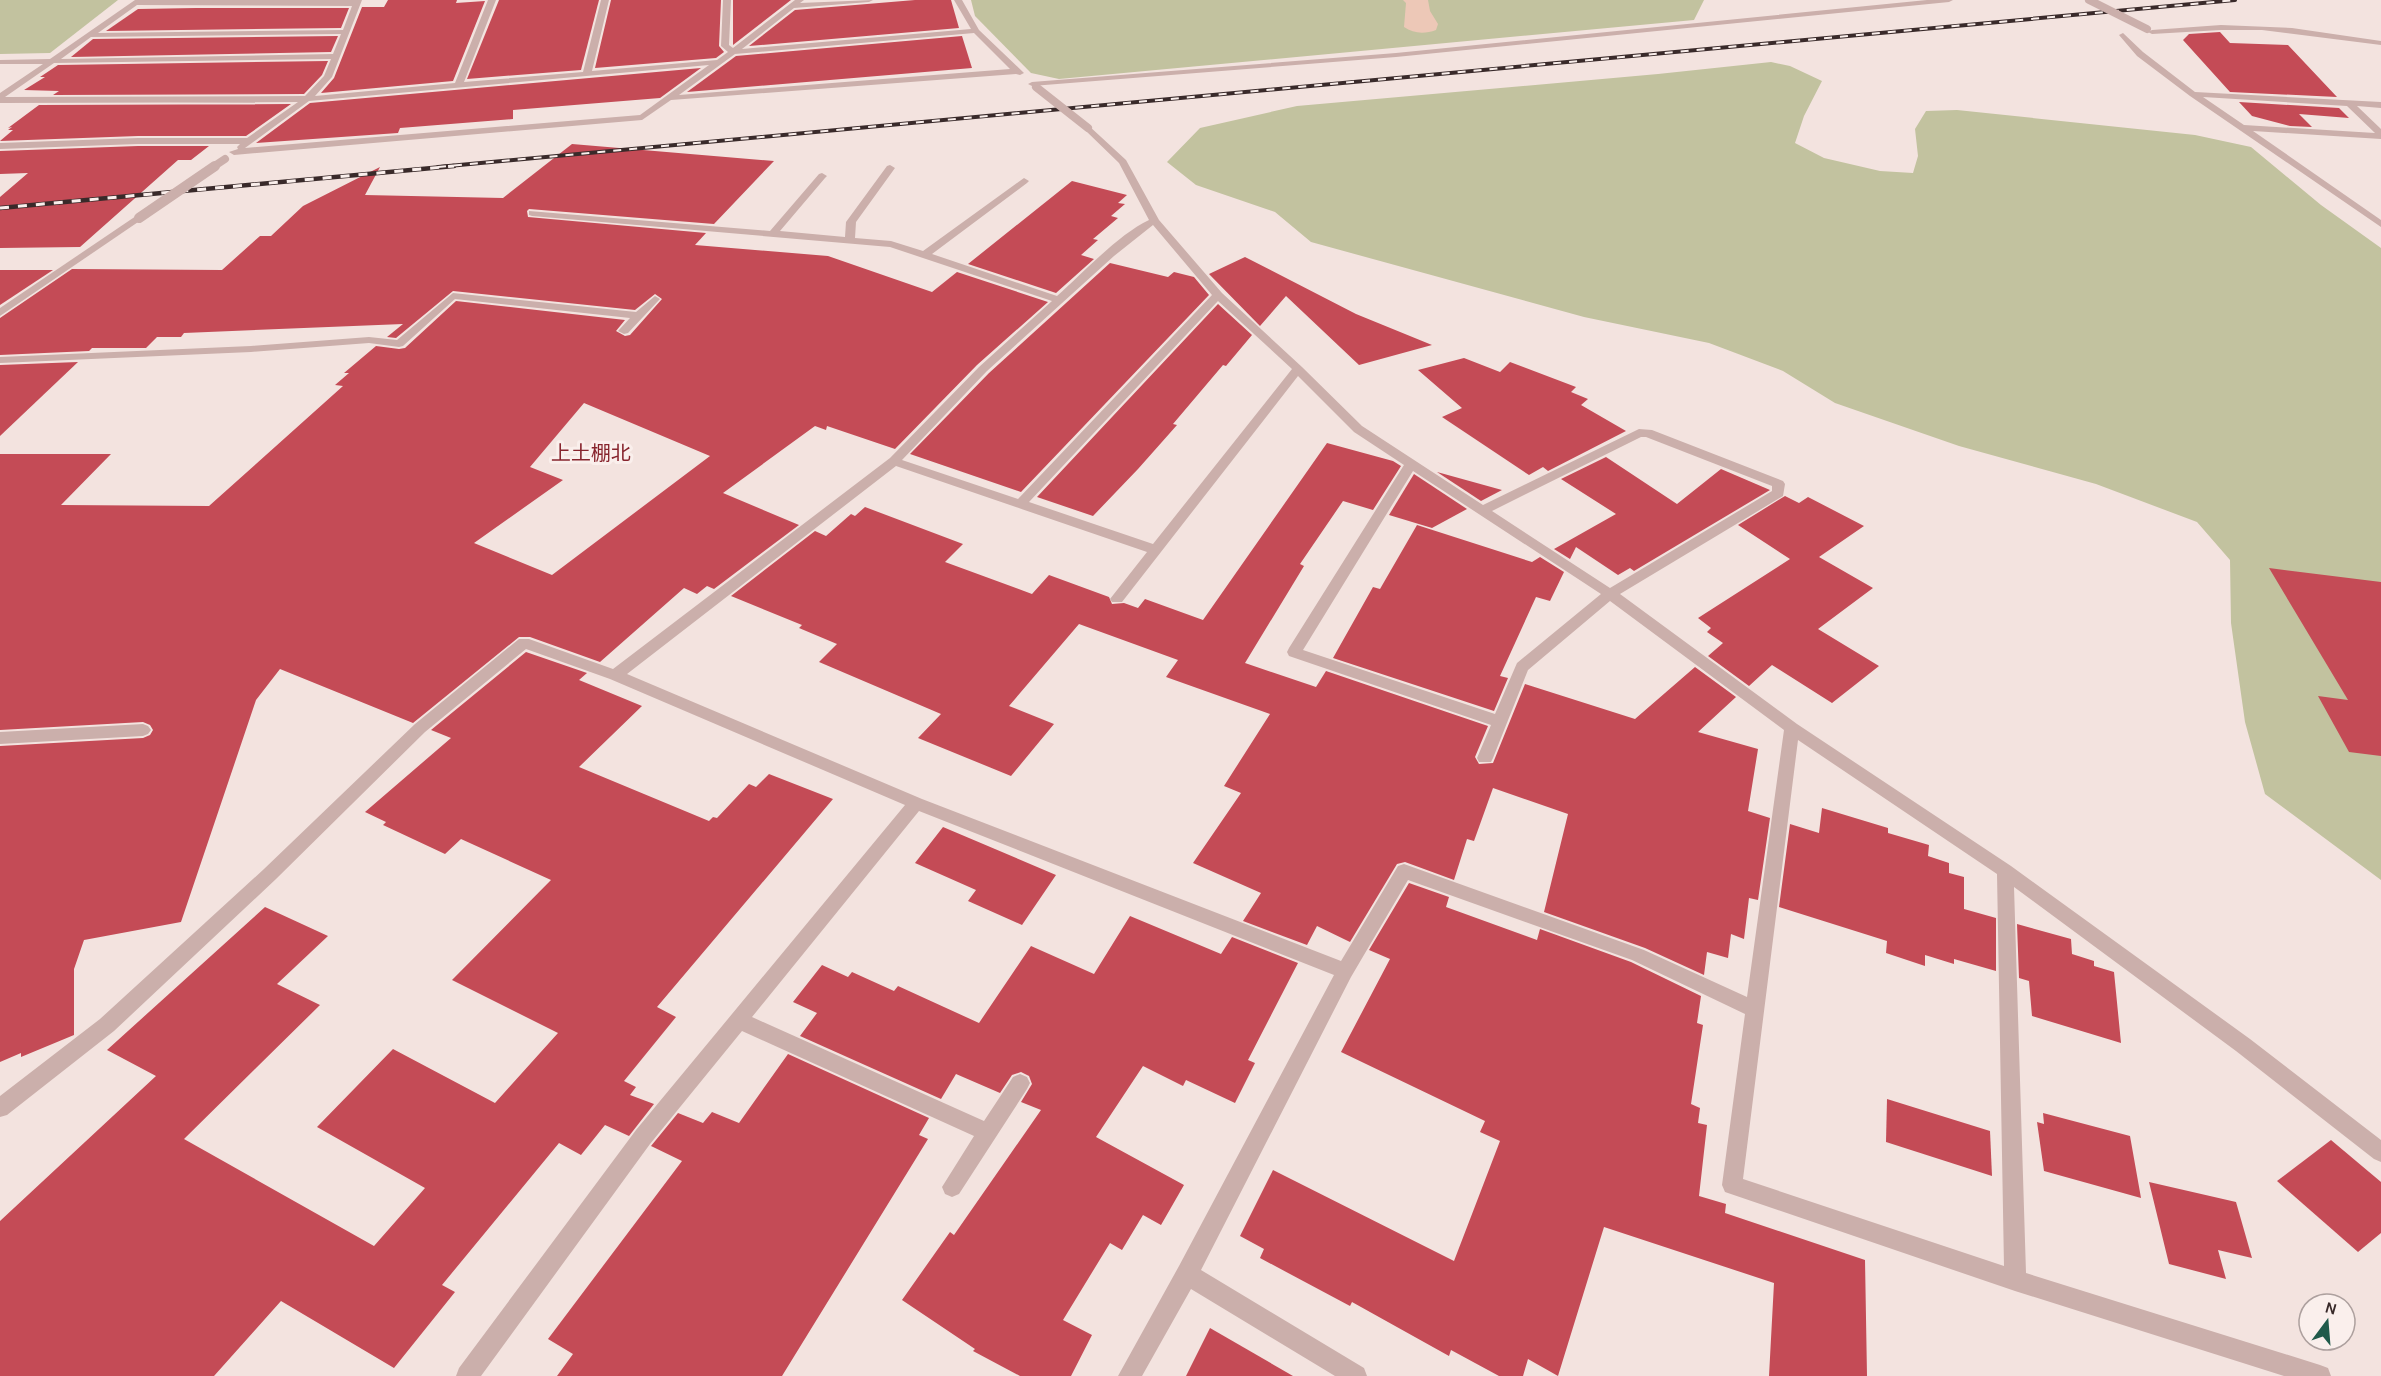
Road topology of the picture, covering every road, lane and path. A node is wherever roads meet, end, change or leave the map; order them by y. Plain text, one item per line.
1 (492, 0) edge
2 (605, 0) edge
3 (727, 0) edge
4 (869, 0) edge
5 (958, 0) edge
6 (1949, 0) edge
7 (2088, 0) edge
8 (138, 1) edge
9 (357, 2) edge
10 (796, 3) edge
11 (976, 31) junction
12 (2149, 31) junction
13 (347, 32) junction
14 (89, 35) junction
15 (2381, 43) edge
16 (733, 52) junction
17 (338, 56) junction
18 (52, 60) junction
19 (0, 62) edge
20 (719, 62) junction
21 (1017, 71) junction
22 (587, 74) junction
23 (458, 86) junction
24 (1034, 86) junction
25 (2193, 94) junction
26 (0, 98) edge
27 (668, 98) junction
28 (307, 99) junction
29 (2349, 104) junction
30 (2381, 105) edge
31 (2244, 128) junction
32 (2381, 135) edge
33 (249, 141) junction
34 (0, 146) edge
35 (234, 153) junction
36 (890, 168) dead end
37 (822, 176) dead end
38 (1024, 181) dead end
39 (532, 213) dead end
40 (1155, 221) junction
41 (2381, 224) edge
42 (772, 234) junction
43 (851, 241) junction
44 (924, 255) junction
45 (1218, 295) junction
46 (655, 299) dead end
47 (1059, 300) junction
48 (0, 313) edge
49 (639, 315) junction
50 (624, 331) dead end
51 (0, 360) edge
52 (1298, 369) junction
53 (894, 461) junction
54 (1410, 465) junction
55 (1020, 504) junction
56 (1483, 510) junction
57 (1156, 550) junction
58 (1610, 594) junction
59 (1117, 598) dead end
60 (615, 675) junction
61 (1500, 722) junction
62 (1792, 728) junction
63 (142, 730) dead end
64 (0, 738) edge
65 (1485, 758) dead end
66 (916, 802) junction
67 (2005, 871) junction
68 (1345, 971) junction
69 (1756, 1010) junction
70 (738, 1020) junction
71 (1020, 1083) dead end
72 (0, 1108) edge
73 (987, 1132) junction
74 (2381, 1152) edge
75 (952, 1187) dead end
76 (1187, 1274) junction
77 (2015, 1280) junction
78 (467, 1376) edge
79 (1128, 1376) edge
80 (1356, 1376) edge
81 (2320, 1376) edge

1 - 23 street
2 - 22 street
3 - 16 street
4 - 10 street
5 - 11 street
6 - 24 street
7 - 12 street, bridge
8 - 9 street
8 - 14 street
9 - 13 street
10 - 16 street
11 - 16 street
11 - 21 street
12 - 15 street
12 - 25 street
13 - 14 street
13 - 17 street
14 - 18 street
16 - 20 street
17 - 18 street
17 - 28 street
18 - 19 street
18 - 26 street
20 - 22 street
20 - 27 street
21 - 24 street
21 - 27 street
22 - 23 street
23 - 28 street
24 - 40 street, bridge
25 - 29 street
25 - 31 street
26 - 28 street
27 - 35 street
28 - 33 street
29 - 30 street
29 - 32 street
31 - 32 street
31 - 41 street
33 - 34 street
33 - 35 street
35 - 48 street, bridge
36 - 43 street
37 - 42 street
38 - 44 street
39 - 42 street
40 - 45 street
40 - 47 street
42 - 43 street
43 - 44 street
44 - 47 street
45 - 52 street
45 - 55 street
46 - 49 street
47 - 53 street
49 - 50 street
49 - 51 street
52 - 54 street
52 - 57 street
53 - 55 street
53 - 60 street
54 - 56 street
54 - 61 street
55 - 57 street
56 - 58 street
56 - 58 street
57 - 59 street
58 - 61 street
58 - 62 street
60 - 66 street
60 - 72 street
61 - 65 street
62 - 67 street
62 - 69 street
63 - 64 street
66 - 68 street
66 - 70 street
67 - 74 street
67 - 77 street
68 - 69 street
68 - 76 street
69 - 77 street
70 - 73 street
70 - 78 street
71 - 73 street
73 - 75 street
76 - 79 street
76 - 80 street
77 - 81 street

